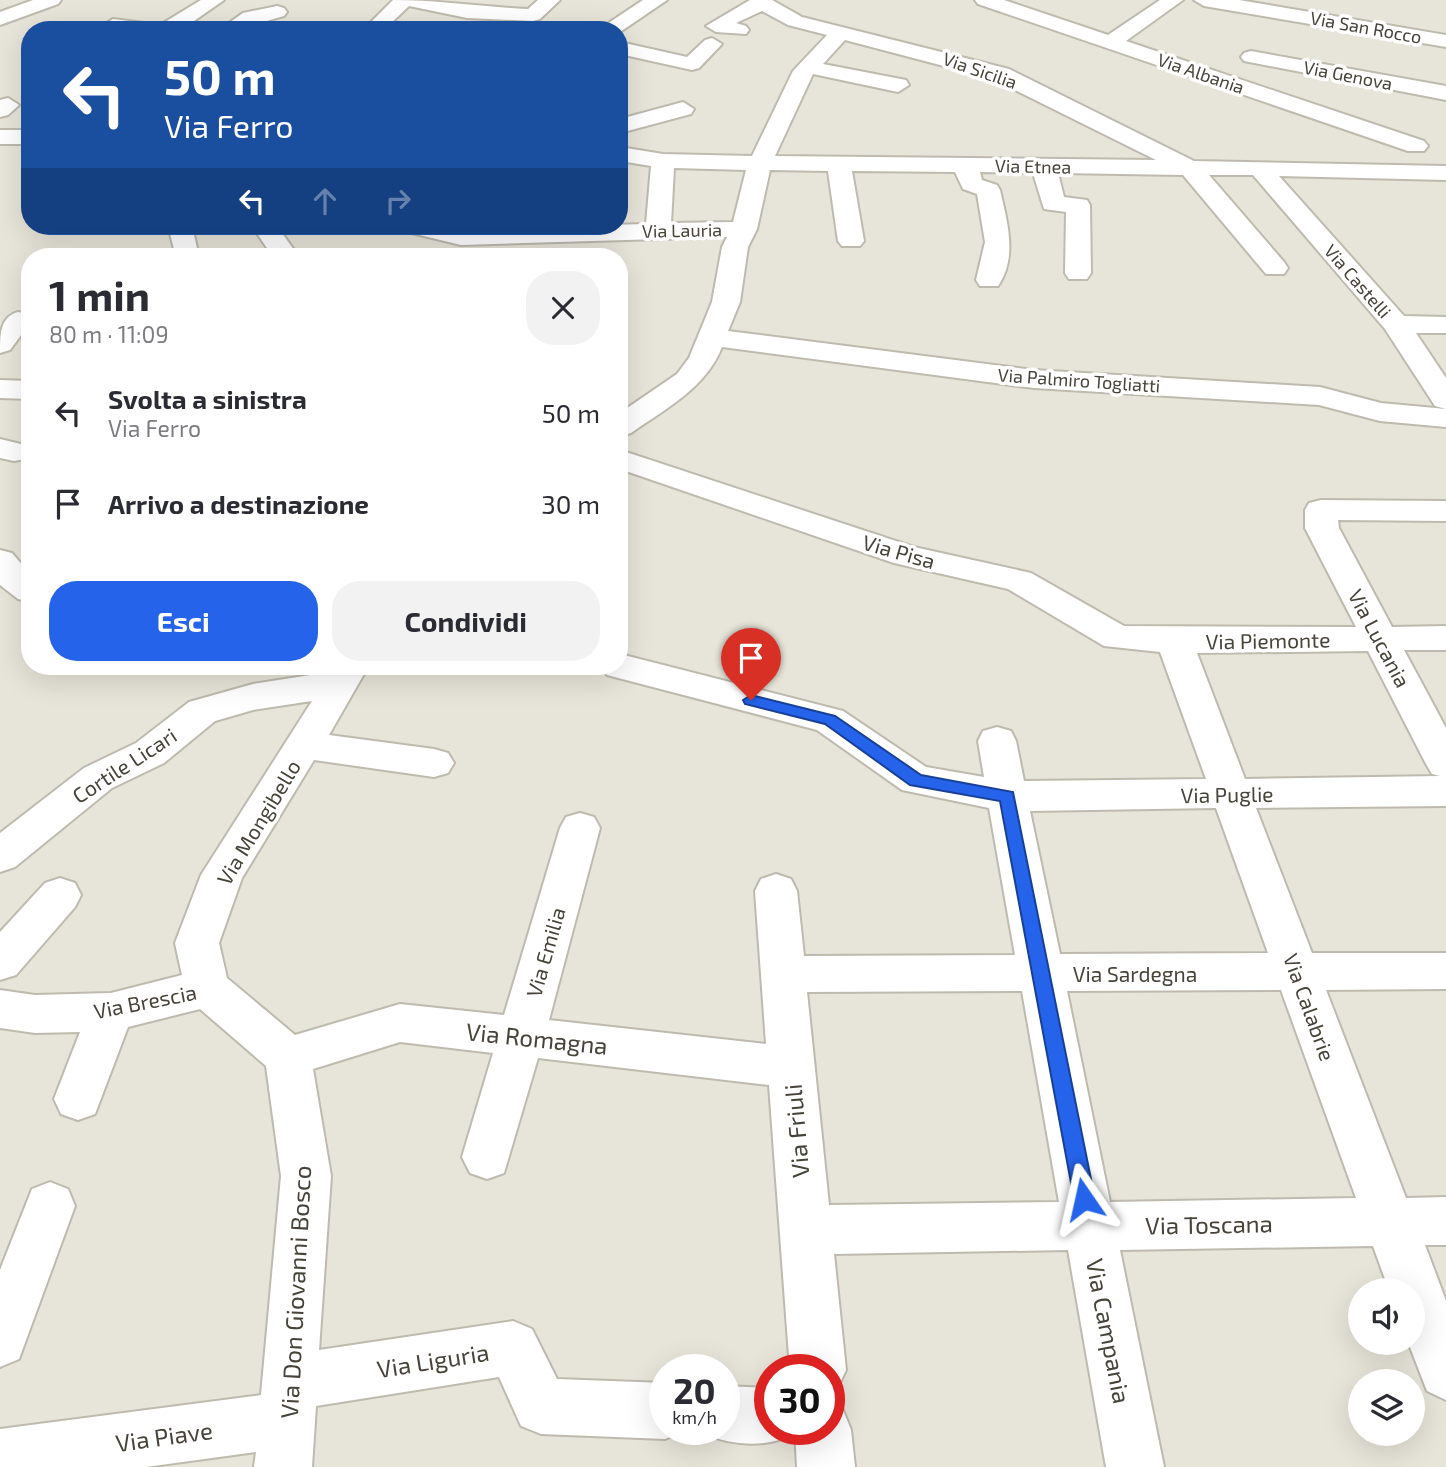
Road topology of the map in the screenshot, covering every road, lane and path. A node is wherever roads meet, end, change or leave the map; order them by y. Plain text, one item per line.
1 (51, 0) edge
2 (214, 0) edge
3 (405, 0) edge
4 (550, 0) edge
5 (657, 0) edge
6 (985, 0) edge
7 (1173, 0) edge
8 (1203, 0) edge
9 (1317, 0) edge
10 (763, 2) edge
11 (1016, 4) edge
12 (135, 8) dead end
13 (278, 14) edge
14 (1299, 16) junction
15 (117, 21) edge
16 (181, 21) edge
17 (244, 21) edge
18 (381, 21) edge
19 (623, 21) edge
20 (4, 29) edge
21 (739, 30) dead end
22 (841, 33) junction
23 (1446, 41) edge
24 (1110, 43) junction
25 (712, 44) dead end
26 (628, 50) edge
27 (1251, 57) junction
28 (808, 66) junction
29 (1223, 81) junction
30 (898, 85) dead end
31 (796, 87) junction
32 (1445, 91) edge
33 (821, 92) dead end
34 (683, 108) dead end
35 (628, 124) edge
36 (1416, 146) junction
37 (628, 155) edge
38 (663, 161) junction
39 (760, 163) junction
40 (839, 164) junction
41 (965, 166) junction
42 (1044, 167) junction
43 (1190, 168) junction
44 (1260, 169) junction
45 (1409, 170) junction
46 (1446, 173) edge
47 (744, 229) junction
48 (628, 230) edge
49 (658, 230) junction
50 (461, 235) edge
51 (851, 241) dead end
52 (478, 248) edge
53 (1275, 268) dead end
54 (1078, 273) dead end
55 (989, 280) dead end
56 (16, 320) edge
57 (1396, 324) junction
58 (1446, 325) edge
59 (712, 337) junction
60 (0, 344) edge
61 (1446, 400) edge
62 (1446, 418) edge
63 (628, 422) edge
64 (628, 462) edge
65 (1446, 511) edge
66 (0, 561) edge
67 (21, 583) edge
68 (1446, 638) edge
69 (1380, 639) junction
70 (1174, 640) junction
71 (628, 668) edge
72 (348, 675) edge
73 (997, 741) dead end
74 (304, 745) junction
75 (434, 764) dead end
76 (1446, 764) edge
77 (1446, 791) edge
78 (1231, 794) junction
79 (1007, 796) junction
80 (580, 828) dead end
81 (0, 856) edge
82 (776, 891) dead end
83 (60, 895) dead end
84 (0, 962) edge
85 (1446, 971) edge
86 (1297, 972) junction
87 (1041, 973) junction
88 (782, 974) junction
89 (206, 988) junction
90 (0, 1009) edge
91 (111, 1012) junction
92 (521, 1037) junction
93 (288, 1057) junction
94 (791, 1067) junction
95 (78, 1099) dead end
96 (487, 1157) dead end
97 (50, 1206) dead end
98 (1446, 1221) edge
99 (1390, 1222) junction
100 (1089, 1226) junction
101 (805, 1230) junction
102 (0, 1340) edge
103 (817, 1354) edge
104 (1446, 1372) edge
105 (649, 1410) edge
106 (287, 1423) edge
107 (824, 1445) edge
108 (0, 1458) edge
109 (826, 1467) edge
110 (1135, 1467) edge

1 - 20 street
2 - 16 street
3 - 4 street
3 - 18 street
5 - 19 street
6 - 11 street, Via Albania
7 - 24 street
8 - 14 street, Via San Rocco
9 - 14 street
10 - 21 street
10 - 22 street, Via Sicilia
11 - 24 street, Via Albania
12 - 15 street
13 - 17 street
14 - 23 street, Via San Rocco
14 - 27 street
22 - 28 street
22 - 43 street, Via Sicilia
24 - 29 street, Via Albania
25 - 26 street
27 - 29 street
27 - 32 street, Via Genova
28 - 30 street
28 - 31 street
29 - 36 street, Via Albania
31 - 33 street
31 - 39 street
32 - 36 street
34 - 35 street
36 - 45 street
37 - 38 street, Via Etnea
38 - 39 street, Via Etnea
38 - 49 street
39 - 40 street, Via Etnea
39 - 47 street
40 - 41 street, Via Etnea
40 - 51 street
41 - 42 street, Via Etnea
41 - 55 street
42 - 43 street, Via Etnea
42 - 54 street
43 - 44 street, Via Etnea
43 - 53 street
44 - 45 street, Via Etnea
44 - 57 street, Via Castelli
45 - 46 street, Via Etnea
47 - 49 street, Via Lauria
47 - 59 street
48 - 49 street, Via Lauria
50 - 52 street
56 - 60 street
57 - 58 street
57 - 61 street, Via Castelli
59 - 62 street, Via Palmiro Togliatti
59 - 63 street
64 - 70 street, Via Pisa
65 - 69 street, Via Lucania
66 - 67 street
68 - 69 street, Via Piemonte
69 - 70 street, Via Piemonte
69 - 76 street, Via Lucania
70 - 78 street, Via Calabrie
71 - 79 street, Via Puglie
72 - 74 street, Via Mongibello
72 - 81 street, Cortile Licari
73 - 79 street, Via Campania
74 - 75 street
74 - 89 street, Via Mongibello
77 - 78 street, Via Puglie
78 - 79 street, Via Puglie
78 - 86 street, Via Calabrie
79 - 87 street, Via Campania
80 - 92 street, Via Emilia
82 - 88 street, Via Friuli
83 - 84 street
85 - 86 street, Via Sardegna
86 - 87 street, Via Sardegna
86 - 99 street, Via Calabrie
87 - 88 street, Via Sardegna
87 - 100 street, Via Campania
88 - 94 street, Via Friuli
89 - 91 street, Via Brescia
89 - 93 street
90 - 91 street, Via Brescia
91 - 95 street
92 - 93 street, Via Romagna
92 - 94 street, Via Romagna
92 - 96 street, Via Emilia
93 - 106 street, Via Don Giovanni Bosco
94 - 101 street, Via Friuli
97 - 102 street
98 - 99 street, Via Toscana
99 - 100 street, Via Toscana
99 - 104 street, Via Calabrie
100 - 101 street, Via Toscana
100 - 110 street, Via Campania
101 - 103 street, Via Friuli
105 - 106 street, Via Liguria
106 - 108 street, Via Piave
107 - 109 street

